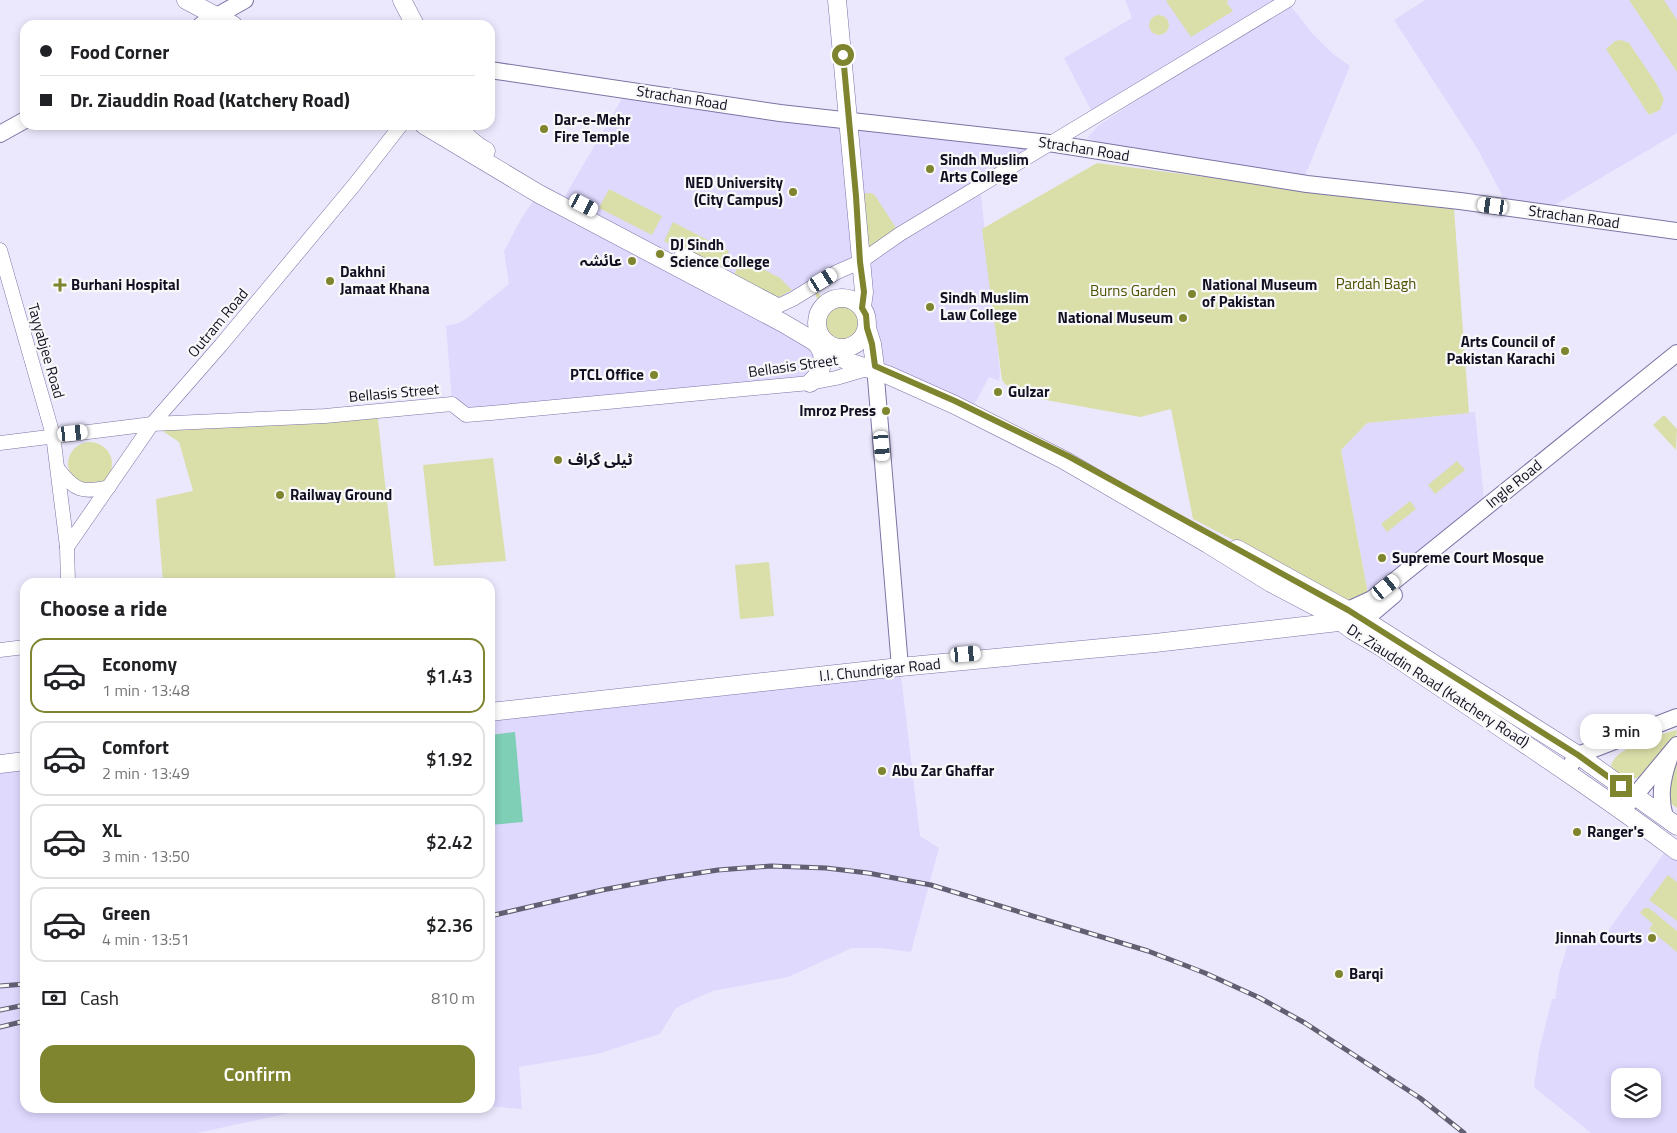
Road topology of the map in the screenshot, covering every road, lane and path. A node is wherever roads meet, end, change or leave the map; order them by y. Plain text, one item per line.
1 (186, 0) edge
2 (245, 0) edge
3 (402, 0) edge
4 (837, 0) edge
5 (1288, 0) edge
6 (207, 20) edge
7 (210, 20) edge
8 (412, 20) edge
9 (495, 71) edge
10 (848, 121) junction
11 (20, 123) edge
12 (397, 130) edge
13 (432, 130) edge
14 (461, 130) edge
15 (0, 134) edge
16 (1049, 143) junction
17 (1677, 231) edge
18 (0, 250) edge
19 (860, 262) junction
20 (776, 306) junction
21 (862, 308) junction
22 (867, 328) junction
23 (823, 342) junction
24 (1677, 352) edge
25 (1677, 364) edge
26 (873, 369) junction
27 (810, 383) junction
28 (152, 424) junction
29 (53, 435) junction
30 (0, 443) edge
31 (58, 469) junction
32 (109, 487) junction
33 (67, 547) junction
34 (68, 578) edge
35 (1345, 616) junction
36 (20, 648) edge
37 (0, 650) edge
38 (899, 663) junction
39 (495, 703) edge
40 (495, 711) edge
41 (1677, 717) edge
42 (1674, 750) edge
43 (20, 754) edge
44 (1578, 755) junction
45 (0, 756) edge
46 (20, 762) edge
47 (0, 764) edge
48 (1566, 771) junction
49 (1635, 796) junction
50 (1622, 810) junction
51 (1671, 822) edge
52 (1677, 851) edge

1 - 6 main road
2 - 7 main road
3 - 8 main road
4 - 10 main road
5 - 16 street
9 - 10 main road, Strachan Road
10 - 16 main road, Strachan Road
10 - 19 main road
11 - 15 main road
12 - 28 street, Outram Road
13 - 23 main road, Dr. Ziauddin Road (Katchery Road)
14 - 20 main road, Dr. Ziauddin Road (Katchery Road)
16 - 17 main road, Strachan Road
16 - 19 street
18 - 29 street, Tayyabjee Road
19 - 20 street
19 - 21 main road
20 - 23 main road, Dr. Ziauddin Road (Katchery Road)
21 - 22 main road
21 - 23 main road
22 - 23 main road
22 - 26 main road
23 - 26 main road, Dr. Ziauddin Road (Katchery Road)
23 - 27 main road
24 - 35 main road, Ingle Road
25 - 35 main road, Ingle Road
26 - 27 street, Bellasis Street
26 - 35 main road, Dr. Ziauddin Road (Katchery Road)
26 - 38 main road
27 - 28 street, Bellasis Street
28 - 29 street, Bellasis Street
28 - 32 street, Outram Road
29 - 30 street, Bellasis Street
29 - 31 street, Tayyabjee Road
31 - 32 street
31 - 33 street, Tayyabjee Road
32 - 33 street, Outram Road
33 - 34 street, Tayyabjee Road
35 - 38 main road, I.I. Chundrigar Road
35 - 44 main road, Dr. Ziauddin Road (Katchery Road)
35 - 48 main road, Dr. Ziauddin Road (Katchery Road)
36 - 37 street
38 - 39 main road, I.I. Chundrigar Road
38 - 40 main road, I.I. Chundrigar Road
41 - 44 main road
42 - 49 main road
42 - 51 main road
43 - 45 main road
44 - 48 main road
44 - 49 main road, Dr. Ziauddin Road (Katchery Road)
46 - 47 main road
48 - 50 main road, Dr. Ziauddin Road (Katchery Road)
49 - 50 main road
49 - 51 main road, Dr. Ziauddin Road (Katchery Road)
50 - 52 main road, Dr. Ziauddin Road (Katchery Road)

